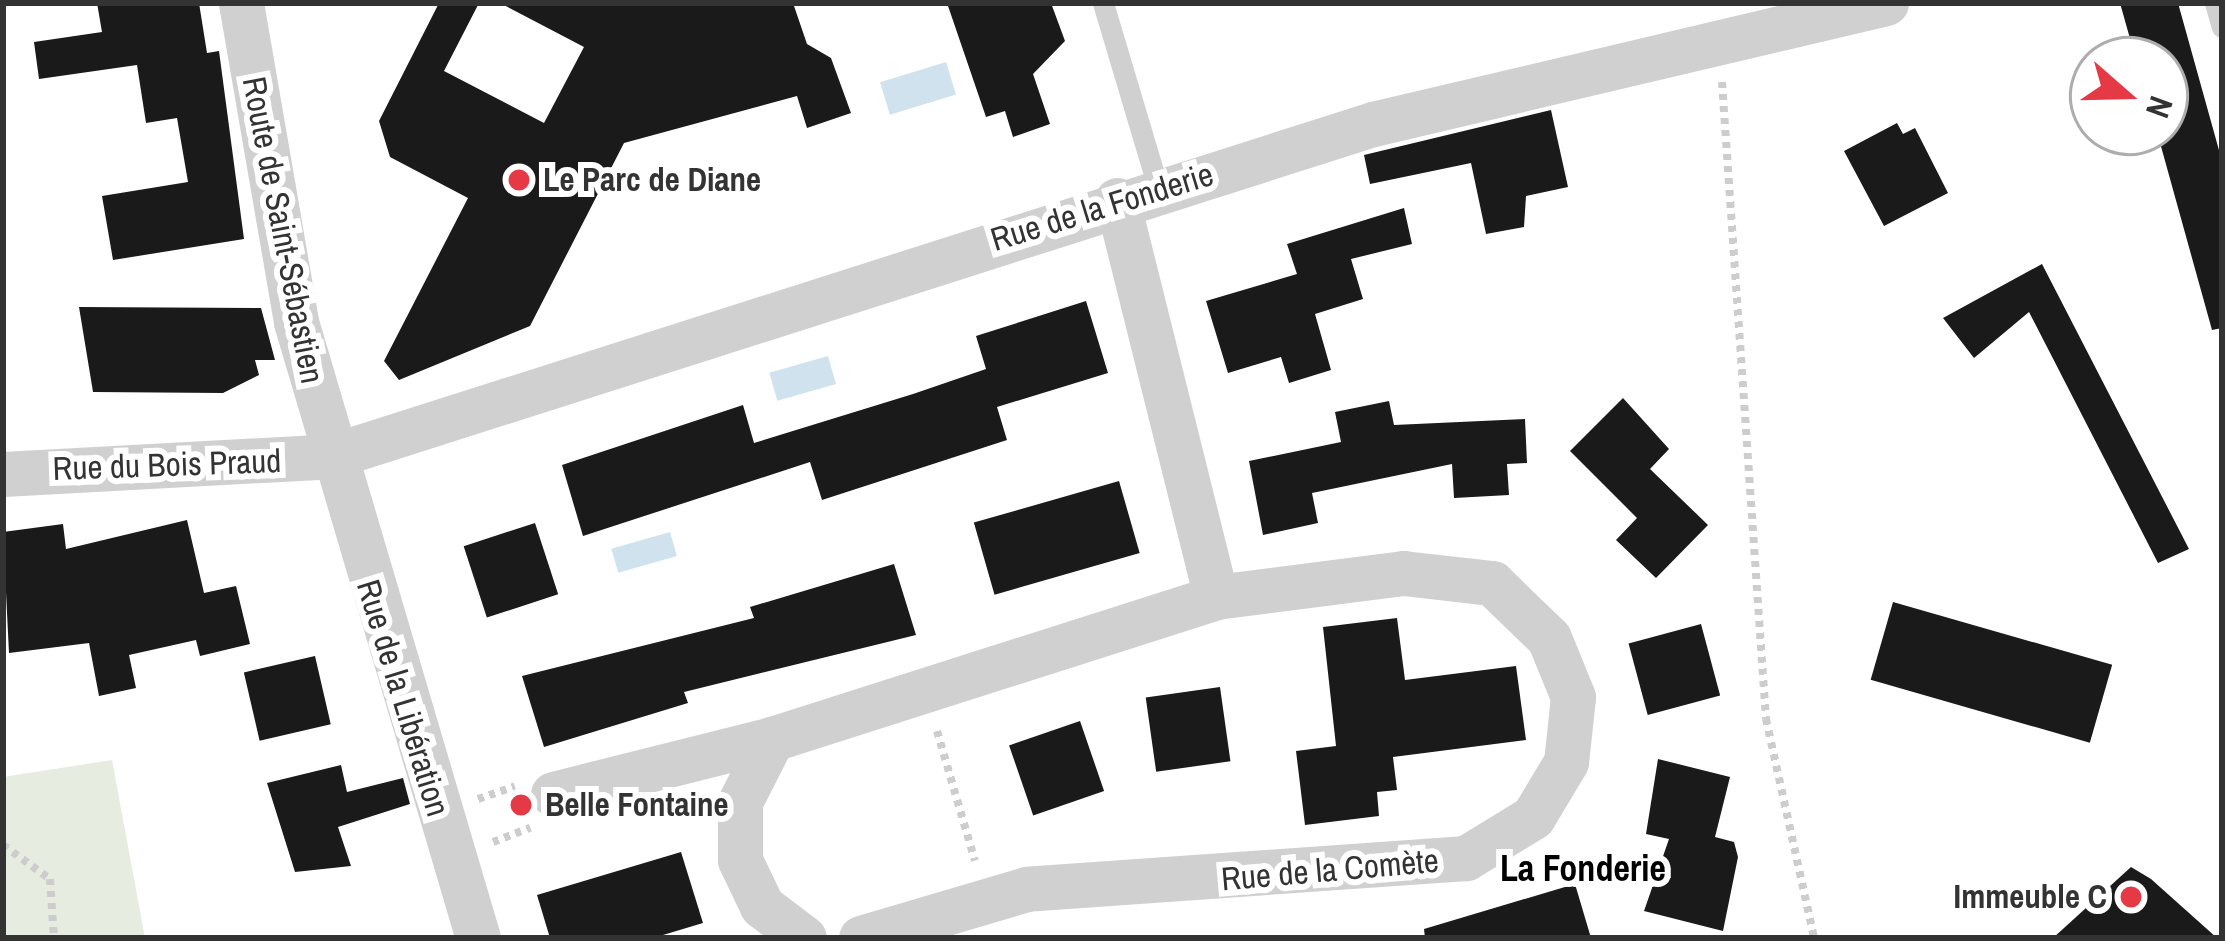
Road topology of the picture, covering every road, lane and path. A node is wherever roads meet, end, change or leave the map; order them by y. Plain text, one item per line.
1 (241, 3) edge
2 (1103, 3) edge
3 (1886, 3) edge
4 (2216, 3) edge
5 (2222, 28) edge
6 (1719, 46) junction
7 (1138, 194) junction
8 (332, 456) junction
9 (3, 474) edge
10 (1216, 597) junction
11 (925, 690) junction
12 (772, 739) junction
13 (553, 794) junction
14 (437, 812) junction
15 (3, 845) edge
16 (452, 857) junction
17 (986, 901) junction
18 (54, 938) edge
19 (478, 938) edge
20 (804, 938) edge
21 (861, 938) edge
22 (1814, 938) edge

1 - 8 street, Route de Saint-Sébastien
2 - 7 lane
3 - 6 street, Rue de la Fonderie
4 - 5 lane
6 - 7 street, Rue de la Fonderie
6 - 22 path
7 - 8 street, Rue de la Fonderie
7 - 10 street
8 - 9 street, Rue du Bois Praud
8 - 14 street, Rue de la Libération
10 - 11 street, Rue de la Comète
10 - 17 street, Rue de la Comète
11 - 12 street, Rue de la Comète
11 - 17 path
12 - 13 street, Rue de la Comète
12 - 20 street
13 - 14 path
13 - 16 path
14 - 16 street, Rue de la Libération
15 - 18 path
16 - 19 street, Rue de la Libération
17 - 21 street, Rue de la Comète

